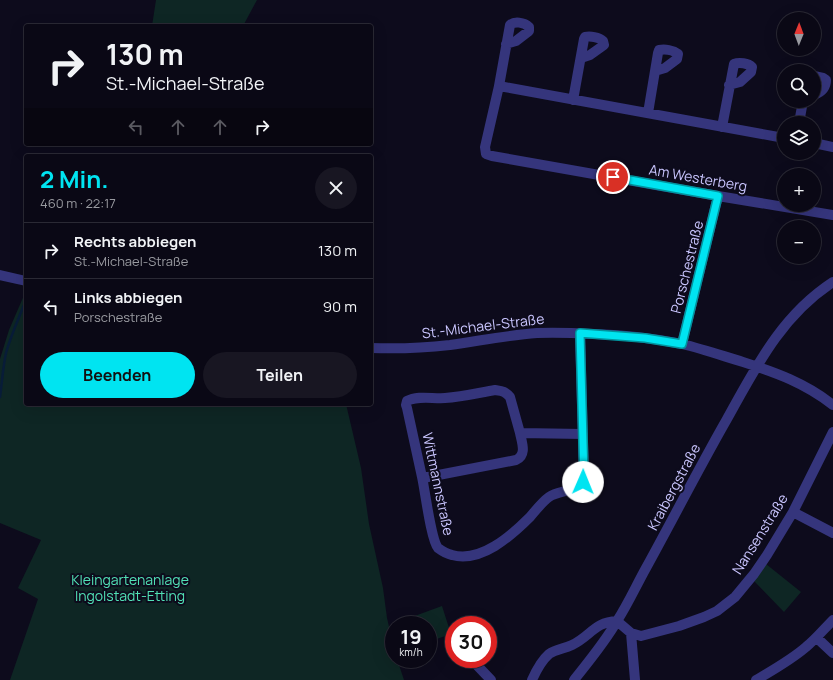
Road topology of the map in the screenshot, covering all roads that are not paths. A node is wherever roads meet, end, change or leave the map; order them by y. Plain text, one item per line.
1 (506, 44) dead end
2 (581, 58) dead end
3 (655, 71) dead end
4 (821, 78) edge
5 (729, 84) dead end
6 (499, 86) junction
7 (821, 90) edge
8 (573, 100) junction
9 (648, 113) junction
10 (722, 127) junction
11 (777, 137) edge
12 (821, 144) edge
13 (833, 147) edge
14 (718, 196) junction
15 (833, 215) edge
16 (0, 275) edge
17 (24, 281) edge
18 (833, 282) edge
19 (580, 333) junction
20 (682, 344) junction
21 (373, 348) edge
22 (756, 366) junction
23 (833, 405) edge
24 (833, 432) edge
25 (520, 433) junction
26 (583, 434) junction
27 (423, 478) junction
28 (793, 512) junction
29 (833, 533) edge
30 (833, 620) edge
31 (617, 622) junction
32 (631, 633) junction
33 (817, 638) junction
34 (833, 653) edge
35 (481, 668) edge
36 (492, 680) edge
37 (532, 680) edge
38 (574, 680) edge
39 (635, 680) edge
40 (756, 680) edge

1 - 6 street
2 - 8 street
3 - 9 street
4 - 7 street
5 - 10 street
6 - 8 street
6 - 14 street, Am Westerberg
8 - 9 street
9 - 10 street
10 - 11 street
12 - 13 street
14 - 15 street, Am Westerberg
14 - 20 street, Porschestraße
16 - 17 street
18 - 22 street, Kraibergstraße
19 - 20 street, St.-Michael-Straße
19 - 21 street, St.-Michael-Straße
19 - 26 street
20 - 22 street, St.-Michael-Straße
22 - 23 street, St.-Michael-Straße
22 - 31 street, Kraibergstraße
24 - 28 street, Nansenstraße
25 - 26 street
25 - 27 street
25 - 27 street, Wittmannstraße
26 - 27 street, Wittmannstraße
28 - 29 street
28 - 32 street, Nansenstraße
30 - 33 street
31 - 32 street
31 - 37 street
31 - 38 street, Kraibergstraße
32 - 39 street
33 - 34 street
33 - 40 street
35 - 36 street

